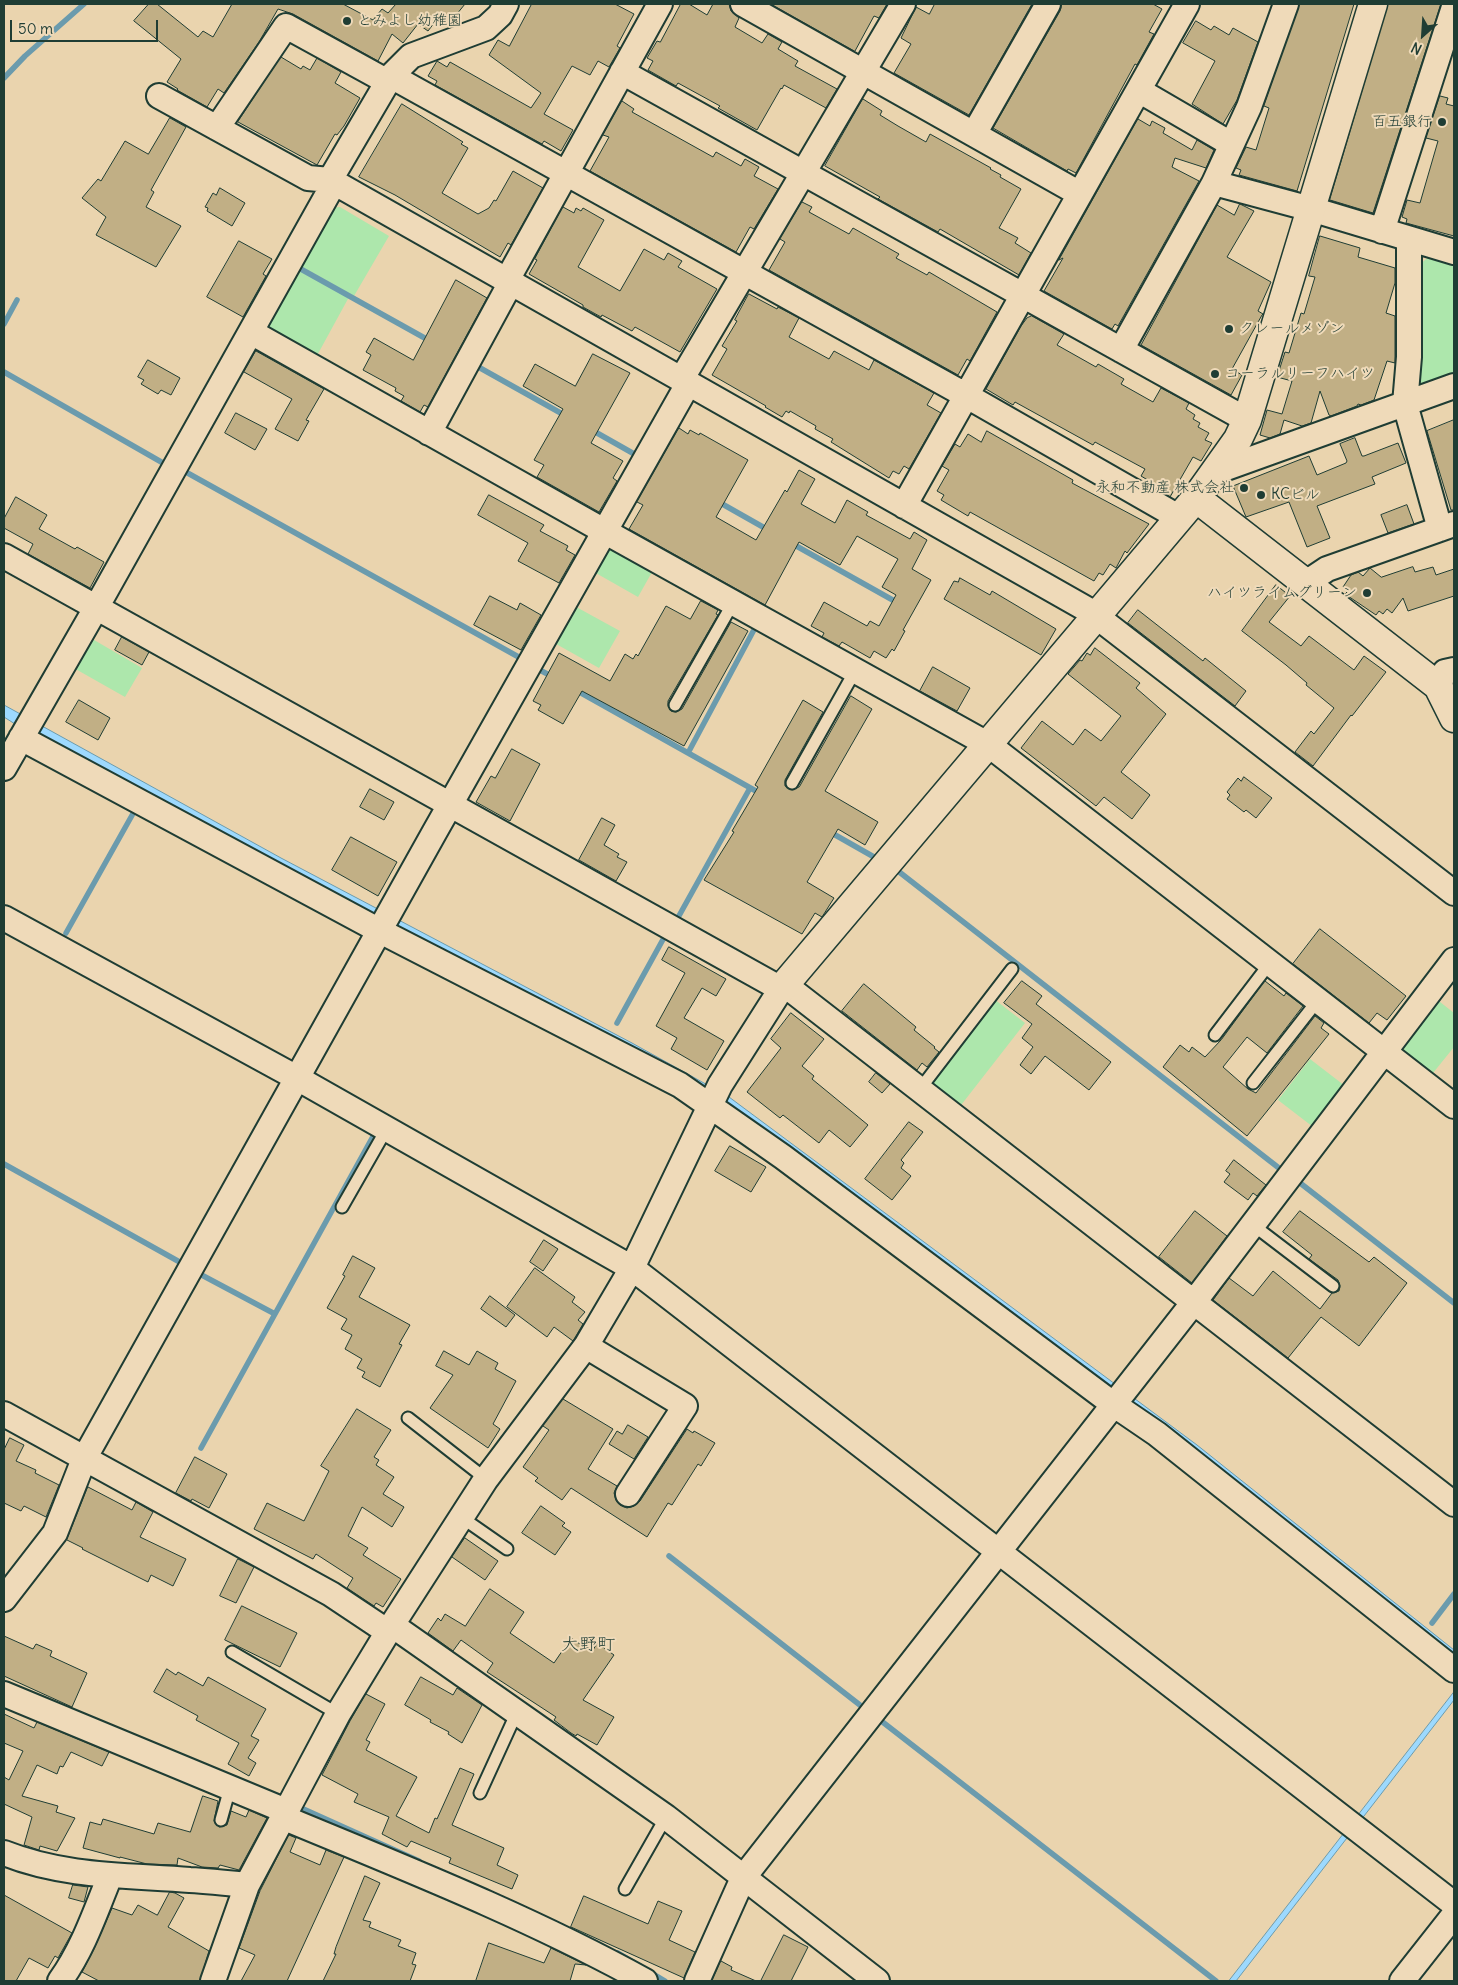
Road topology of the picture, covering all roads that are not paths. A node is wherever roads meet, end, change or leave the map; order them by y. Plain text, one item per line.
1 (506, 4) edge
2 (660, 4) edge
3 (743, 4) edge
4 (903, 4) edge
5 (1048, 4) edge
6 (1187, 4) edge
7 (1286, 4) edge
8 (1373, 4) edge
9 (1454, 7) edge
10 (1449, 41) edge
11 (622, 72) junction
12 (863, 72) junction
13 (389, 79) junction
14 (1140, 91) junction
15 (159, 96) dead end
16 (217, 128) junction
17 (974, 134) junction
18 (1231, 144) junction
19 (566, 173) junction
20 (803, 173) junction
21 (332, 182) junction
22 (1214, 183) junction
23 (1080, 194) junction
24 (1311, 209) junction
25 (1382, 230) junction
26 (1409, 239) junction
27 (1454, 252) edge
28 (744, 272) junction
29 (508, 283) junction
30 (1024, 296) junction
31 (251, 332) junction
32 (1121, 350) junction
33 (684, 382) junction
34 (1454, 386) edge
35 (967, 396) junction
36 (1405, 404) junction
37 (1247, 420) junction
38 (429, 432) junction
39 (1215, 472) junction
40 (904, 506) junction
41 (1188, 508) junction
42 (1447, 527) edge
43 (604, 531) junction
44 (4, 556) edge
45 (1306, 583) junction
46 (732, 603) junction
47 (96, 608) junction
48 (1096, 615) junction
49 (856, 671) junction
50 (1446, 678) edge
51 (675, 705) dead end
52 (1454, 718) edge
53 (26, 729) junction
54 (989, 745) junction
55 (4, 768) edge
56 (792, 783) dead end
57 (450, 804) junction
58 (1454, 893) edge
59 (4, 918) edge
60 (384, 924) junction
61 (1454, 960) edge
62 (1270, 963) junction
63 (1012, 969) dead end
64 (783, 987) junction
65 (1318, 1000) junction
66 (1215, 1035) dead end
67 (1384, 1052) junction
68 (297, 1078) junction
69 (1253, 1083) dead end
70 (920, 1089) junction
71 (713, 1099) junction
72 (1454, 1106) edge
73 (386, 1130) junction
74 (342, 1207) dead end
75 (1253, 1225) junction
76 (632, 1268) junction
77 (1333, 1286) dead end
78 (1194, 1302) junction
79 (586, 1346) junction
80 (1118, 1397) junction
81 (4, 1414) edge
82 (408, 1418) dead end
83 (84, 1459) junction
84 (486, 1478) junction
85 (628, 1494) dead end
86 (1454, 1504) edge
87 (461, 1517) junction
88 (508, 1549) dead end
89 (999, 1553) junction
90 (4, 1599) edge
91 (390, 1629) junction
92 (232, 1652) dead end
93 (1454, 1670) edge
94 (4, 1694) edge
95 (517, 1712) junction
96 (338, 1714) junction
97 (230, 1788) junction
98 (480, 1793) dead end
99 (284, 1814) junction
100 (666, 1817) junction
101 (221, 1820) dead end
102 (4, 1853) edge
103 (110, 1876) junction
104 (743, 1878) junction
105 (247, 1885) junction
106 (625, 1890) dead end
107 (1454, 1904) edge
108 (1454, 1915) edge
109 (60, 1981) edge
110 (213, 1981) edge
111 (645, 1981) edge
112 (697, 1981) edge
113 (877, 1981) edge
114 (1402, 1981) edge

1 - 13 street
2 - 11 street
3 - 12 street
4 - 12 street
5 - 17 street
6 - 14 street
7 - 18 street
8 - 24 street
9 - 10 street
10 - 25 street
11 - 19 street
11 - 20 street
12 - 17 street
12 - 20 street
13 - 16 street
13 - 19 street
13 - 21 street
14 - 18 street
14 - 23 street
15 - 16 street
16 - 21 street
17 - 23 street
18 - 22 street
19 - 28 street
19 - 29 street
20 - 28 street
20 - 30 street
21 - 29 street
21 - 31 street
22 - 24 street
22 - 32 street
23 - 30 street
24 - 25 street
24 - 37 street
25 - 26 street
26 - 27 street
26 - 36 street
28 - 33 street
28 - 35 street
29 - 33 street
29 - 38 street
30 - 32 street
30 - 35 street
31 - 38 street
31 - 47 street
32 - 37 street
33 - 40 street
33 - 43 street
34 - 36 street
35 - 40 street
35 - 41 street
36 - 39 street
36 - 42 street
37 - 39 street
38 - 43 street
39 - 41 street
40 - 48 street
41 - 45 street
41 - 48 street
42 - 45 street
43 - 46 street
43 - 57 street
44 - 47 street
45 - 50 street
46 - 49 street
46 - 51 lane
47 - 53 street
47 - 57 street
48 - 54 street
48 - 58 street
49 - 54 street
49 - 56 lane
50 - 52 street
53 - 55 street
53 - 60 street
54 - 62 street
54 - 64 street
57 - 60 street
57 - 64 street
59 - 68 street
60 - 68 street
60 - 71 street
61 - 67 street
62 - 65 street
62 - 66 lane
63 - 70 lane
64 - 70 street
64 - 71 street
65 - 67 street
65 - 69 lane
67 - 72 street
67 - 75 street
68 - 73 street
68 - 83 street
70 - 78 street
71 - 76 street
71 - 80 street
73 - 74 lane
73 - 76 street
75 - 77 lane
75 - 78 street
76 - 79 street
76 - 89 street
78 - 80 street
78 - 86 street
79 - 84 street
79 - 85 street
80 - 89 street
80 - 93 street
81 - 83 street
82 - 84 lane
83 - 90 street
83 - 91 street
84 - 87 street
87 - 88 lane
87 - 91 street
89 - 104 street
89 - 107 street
91 - 95 street
91 - 96 street
92 - 96 lane
94 - 97 street
95 - 98 lane
95 - 100 street
96 - 99 street
97 - 99 street
97 - 101 lane
99 - 105 street
99 - 111 street
100 - 104 street
100 - 106 lane
102 - 103 street
103 - 105 street
103 - 109 street
104 - 112 street
104 - 113 street
105 - 110 street
108 - 114 street

